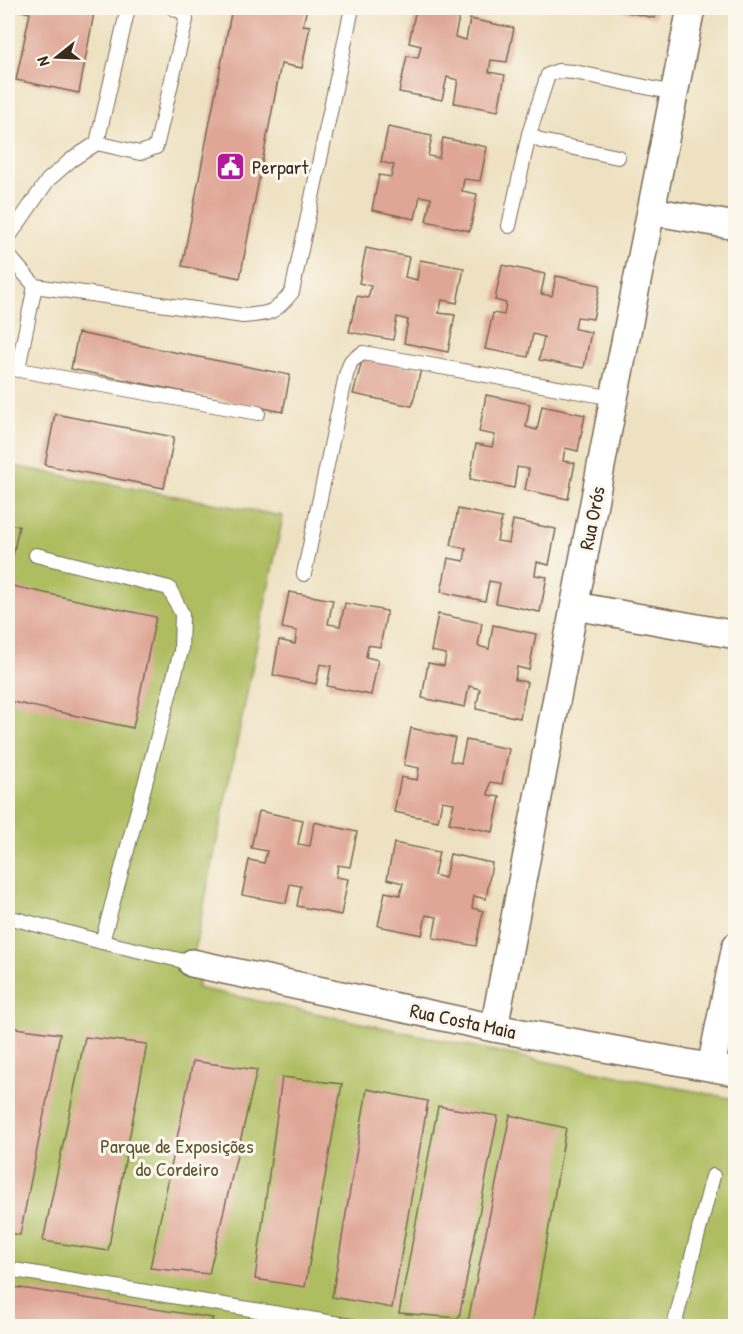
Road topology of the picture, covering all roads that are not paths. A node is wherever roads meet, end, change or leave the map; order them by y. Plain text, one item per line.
1 (128, 8) edge
2 (173, 8) edge
3 (352, 8) edge
4 (691, 8) edge
5 (674, 93) junction
6 (529, 134) junction
7 (97, 143) junction
8 (618, 157) dead end
9 (651, 211) junction
10 (509, 226) dead end
11 (735, 226) edge
12 (8, 238) edge
13 (8, 255) edge
14 (35, 286) junction
15 (13, 368) edge
16 (614, 398) junction
17 (258, 413) dead end
18 (36, 555) dead end
19 (304, 574) dead end
20 (575, 606) junction
21 (735, 635) edge
22 (8, 917) edge
23 (102, 942) junction
24 (735, 946) edge
25 (192, 963) joint
26 (494, 1028) junction
27 (723, 1070) edge
28 (713, 1176) dead end
29 (8, 1269) edge
30 (352, 1326) edge
31 (674, 1326) edge

1 - 7 lane
2 - 7 lane
3 - 14 lane
4 - 5 street, Rua Orós
5 - 6 lane
5 - 9 street, Rua Orós
6 - 8 lane
6 - 10 lane
7 - 12 lane
9 - 11 street
9 - 16 street, Rua Orós
13 - 14 lane
14 - 15 lane
15 - 17 lane
16 - 19 lane
16 - 20 street, Rua Orós
18 - 23 lane
20 - 21 street
20 - 26 street, Rua Orós
22 - 23 lane
23 - 25 lane
24 - 27 street
25 - 26 street, Rua Costa Maia
26 - 27 street, Rua Costa Maia
28 - 31 lane
29 - 30 lane

